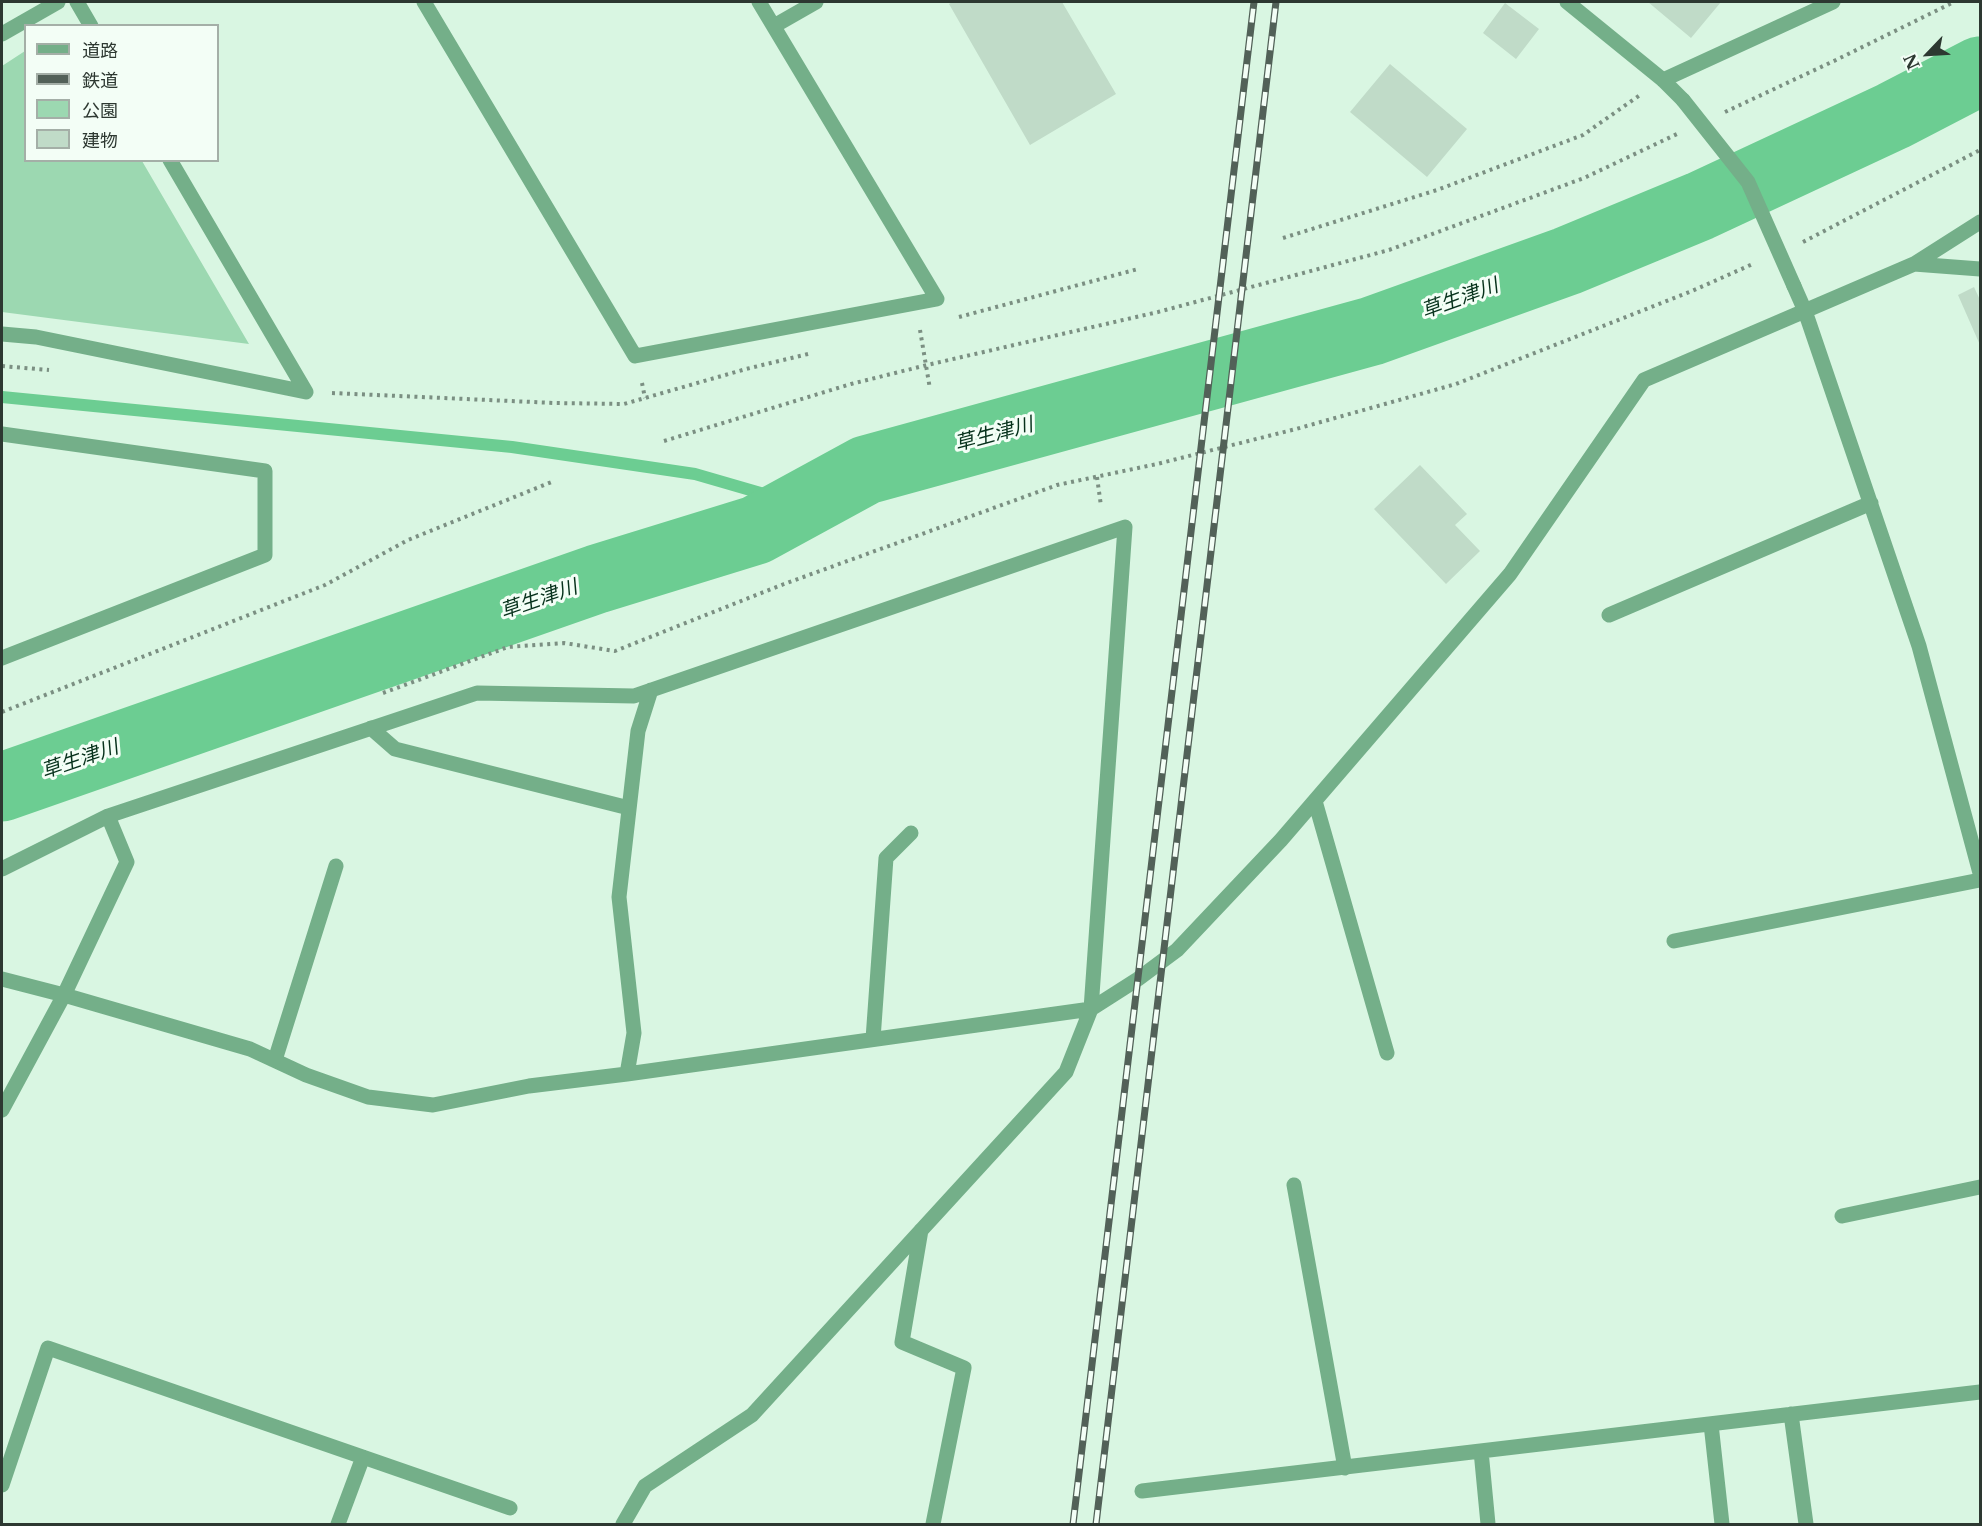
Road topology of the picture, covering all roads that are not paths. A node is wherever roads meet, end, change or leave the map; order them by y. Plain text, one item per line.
1 (58, 2) edge
2 (77, 2) edge
3 (424, 2) edge
4 (759, 2) edge
5 (816, 2) edge
6 (1567, 2) edge
7 (1833, 2) edge
8 (90, 24) edge
9 (774, 26) junction
10 (2, 34) edge
11 (1663, 80) junction
12 (171, 162) edge
13 (1980, 222) edge
14 (1914, 264) junction
15 (1980, 269) edge
16 (1805, 311) junction
17 (2, 334) edge
18 (2, 434) edge
19 (1871, 503) junction
20 (1609, 615) dead end
21 (2, 657) edge
22 (651, 690) junction
23 (371, 728) junction
24 (1315, 801) junction
25 (629, 808) junction
26 (108, 816) junction
27 (911, 833) dead end
28 (336, 866) dead end
29 (2, 869) edge
30 (1980, 873) edge
31 (1980, 880) edge
32 (1674, 941) dead end
33 (2, 979) edge
34 (64, 995) junction
35 (1091, 1009) junction
36 (873, 1039) junction
37 (1387, 1053) dead end
38 (274, 1060) junction
39 (627, 1074) junction
40 (2, 1110) edge
41 (1294, 1185) dead end
42 (1980, 1186) edge
43 (1842, 1216) dead end
44 (921, 1230) junction
45 (1980, 1392) edge
46 (1791, 1414) junction
47 (1711, 1424) junction
48 (1481, 1451) junction
49 (363, 1457) junction
50 (1345, 1468) junction
51 (2, 1485) edge
52 (1142, 1491) dead end
53 (510, 1508) dead end
54 (338, 1524) edge
55 (623, 1524) edge
56 (933, 1524) edge
57 (1488, 1524) edge
58 (1722, 1524) edge
59 (1806, 1524) edge

1 - 10 street
2 - 8 street
3 - 9 street
4 - 9 street
5 - 9 street
6 - 11 street
7 - 11 street
11 - 16 street, bridge
12 - 17 street
13 - 14 street
14 - 15 street
14 - 16 street
16 - 19 street
16 - 24 street
18 - 21 street
19 - 20 street
19 - 30 street
22 - 23 street
22 - 25 street
22 - 35 street
23 - 25 street
23 - 26 street
24 - 35 street
24 - 37 street
25 - 39 street
26 - 29 street
26 - 34 street
27 - 36 street
28 - 38 street
31 - 32 street
33 - 34 street
34 - 38 street
34 - 40 street
35 - 36 street
35 - 44 street
36 - 39 street
38 - 39 street
41 - 50 street
42 - 43 street
44 - 55 street
44 - 56 street
45 - 46 street
46 - 47 street
46 - 59 street
47 - 48 street
47 - 58 street
48 - 50 street
48 - 57 street
49 - 51 street
49 - 53 street
49 - 54 street
50 - 52 street

